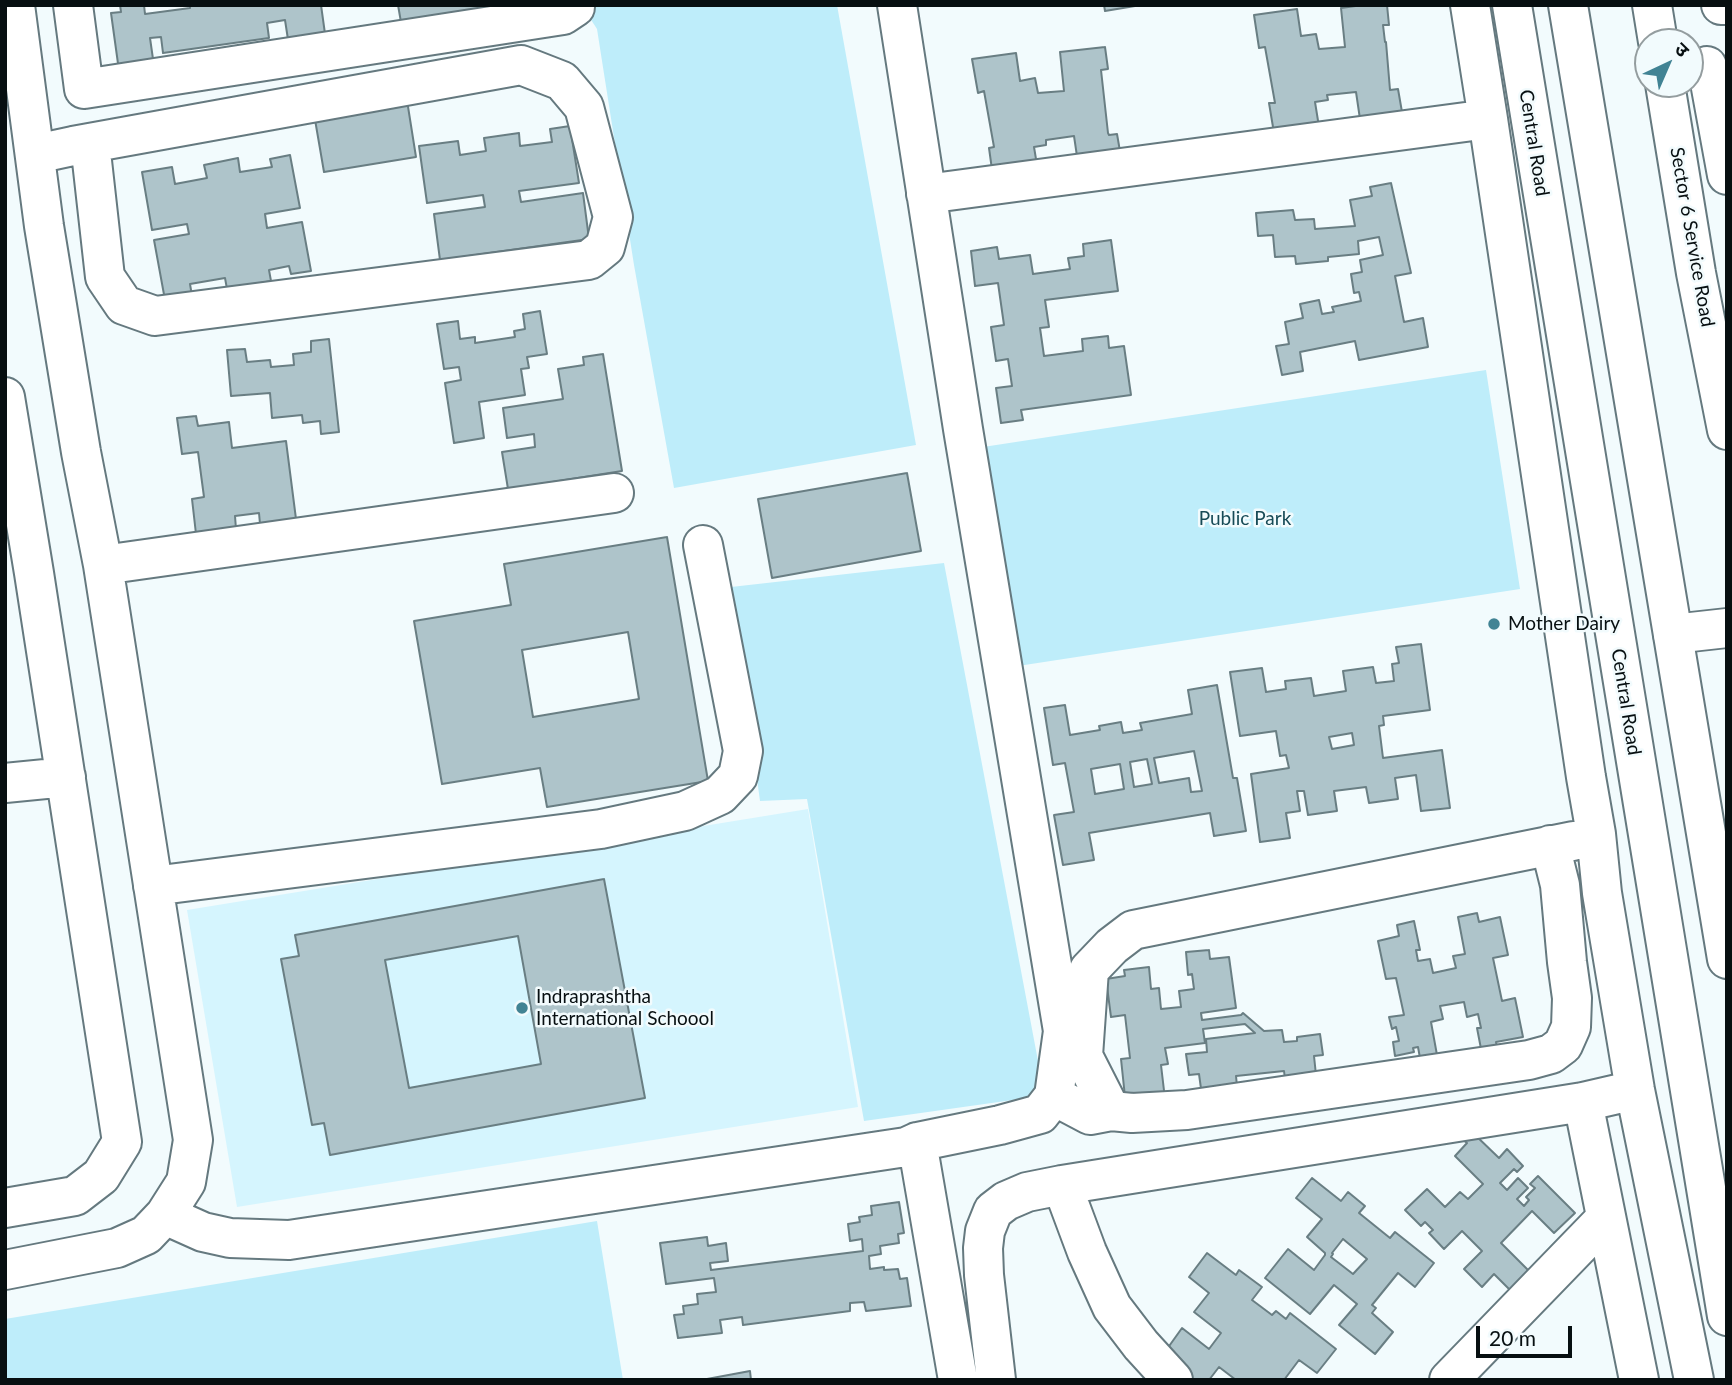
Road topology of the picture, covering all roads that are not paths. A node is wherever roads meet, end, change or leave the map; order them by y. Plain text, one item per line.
1 (15, 5) edge
2 (73, 5) edge
3 (575, 5) edge
4 (897, 5) edge
5 (1470, 5) edge
6 (1512, 5) edge
7 (1568, 5) edge
8 (1652, 5) edge
9 (1656, 28) edge
10 (1708, 66) edge
11 (84, 89) junction
12 (1667, 98) edge
13 (28, 100) junction
14 (1488, 119) junction
15 (90, 143) junction
16 (36, 154) junction
17 (1727, 174) edge
18 (926, 194) junction
19 (5, 397) edge
20 (1726, 416) edge
21 (11, 470) edge
22 (614, 493) dead end
23 (703, 545) dead end
24 (103, 565) junction
25 (1611, 610) junction
26 (1562, 614) junction
27 (1727, 628) edge
28 (1673, 634) junction
29 (66, 777) junction
30 (5, 783) edge
31 (1596, 834) junction
32 (1550, 845) junction
33 (153, 886) junction
34 (1727, 959) edge
35 (1635, 1090) junction
36 (1054, 1096) junction
37 (1583, 1102) junction
38 (1111, 1111) junction
39 (917, 1142) junction
40 (1062, 1185) junction
41 (5, 1208) edge
42 (165, 1215) junction
43 (1606, 1218) junction
44 (5, 1270) edge
45 (1727, 1316) edge
46 (958, 1380) edge
47 (996, 1380) edge
48 (1173, 1380) edge
49 (1449, 1380) edge
50 (1639, 1380) edge
51 (1694, 1380) edge

1 - 13 street
2 - 11 street
3 - 11 street
4 - 18 street
5 - 14 street
6 - 25 street, Central Road
7 - 28 street
8 - 9 street
10 - 17 street
11 - 13 street
12 - 20 street, Sector 6 Service Road
13 - 16 street
14 - 18 street
14 - 26 street
15 - 15 street
15 - 16 street
16 - 24 street
18 - 36 street
19 - 21 street
21 - 29 street
22 - 24 street
23 - 33 street
24 - 33 street
25 - 26 street
25 - 45 street, Central Road
26 - 31 street
27 - 28 street
28 - 34 street
29 - 30 street
29 - 41 street
31 - 32 street
31 - 35 street
32 - 38 street
32 - 38 street
33 - 42 street
35 - 37 street
35 - 51 street
36 - 38 street
36 - 39 street
37 - 40 street
37 - 43 street
39 - 42 street
39 - 46 street
40 - 47 street
40 - 48 street
42 - 44 street
43 - 49 street
43 - 50 street

